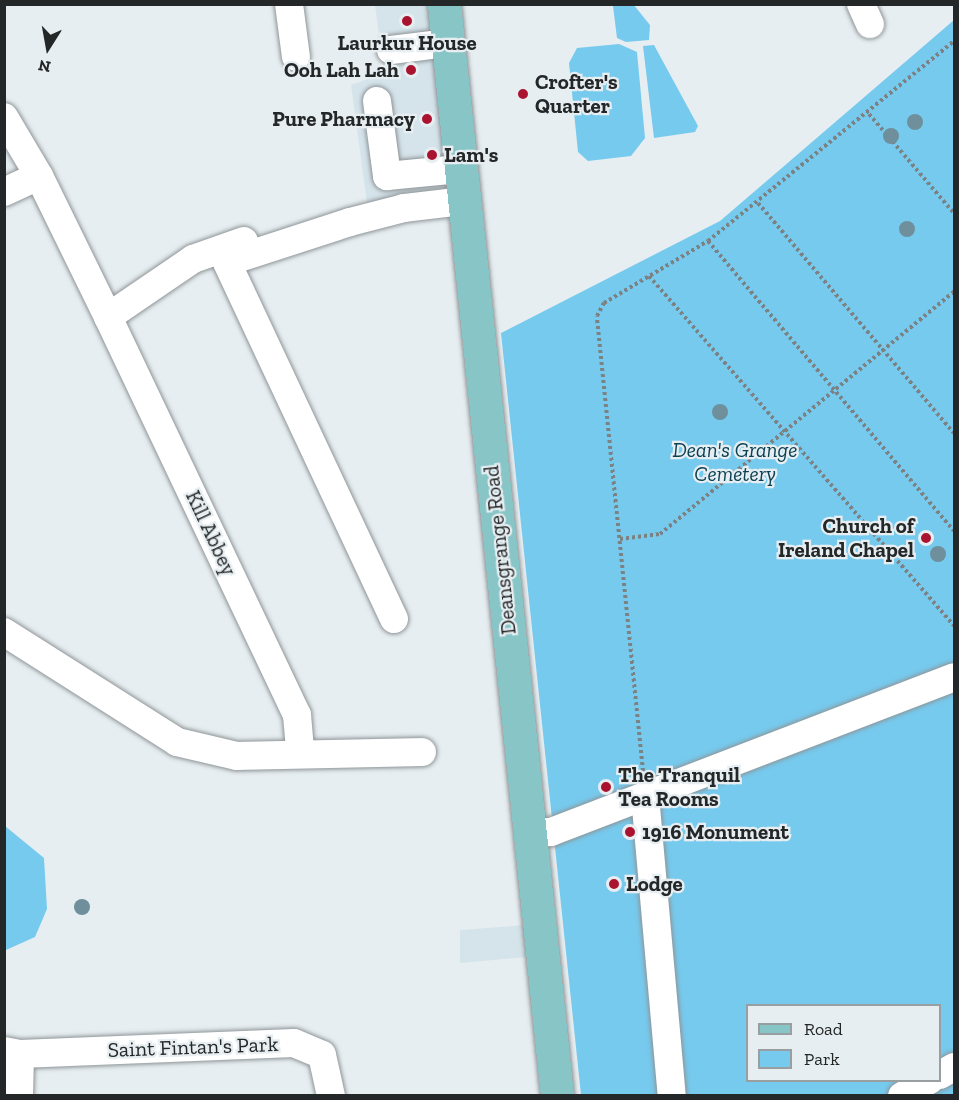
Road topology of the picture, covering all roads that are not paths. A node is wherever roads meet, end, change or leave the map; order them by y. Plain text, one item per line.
1 (289, 4) edge
2 (444, 4) edge
3 (447, 43) junction
4 (391, 50) dead end
5 (296, 57) dead end
6 (377, 101) dead end
7 (4, 117) edge
8 (460, 169) junction
9 (39, 176) junction
10 (4, 192) edge
11 (464, 201) junction
12 (355, 203) dead end
13 (108, 317) junction
14 (394, 619) dead end
15 (4, 632) edge
16 (954, 677) edge
17 (422, 752) dead end
18 (300, 753) junction
19 (645, 796) junction
20 (530, 833) junction
21 (12, 1053) edge
22 (954, 1066) edge
23 (941, 1074) edge
24 (926, 1082) edge
25 (19, 1095) edge
26 (331, 1095) edge
27 (557, 1095) edge
28 (672, 1095) edge
29 (902, 1095) edge

1 - 5 street
2 - 3 main road, Deansgrange Road
3 - 4 street
3 - 8 main road, Deansgrange Road
6 - 8 street
7 - 9 street, Kill Abbey
8 - 11 main road, Deansgrange Road
9 - 10 street
9 - 13 street, Kill Abbey
11 - 14 street
11 - 20 main road, Deansgrange Road
12 - 13 street
13 - 18 street, Kill Abbey
15 - 18 street
16 - 19 street
17 - 18 street
19 - 20 street
19 - 28 street
20 - 27 main road, Deansgrange Road
21 - 25 street, Saint Fintan's Park
21 - 26 street, Saint Fintan's Park
22 - 23 street
24 - 29 street

